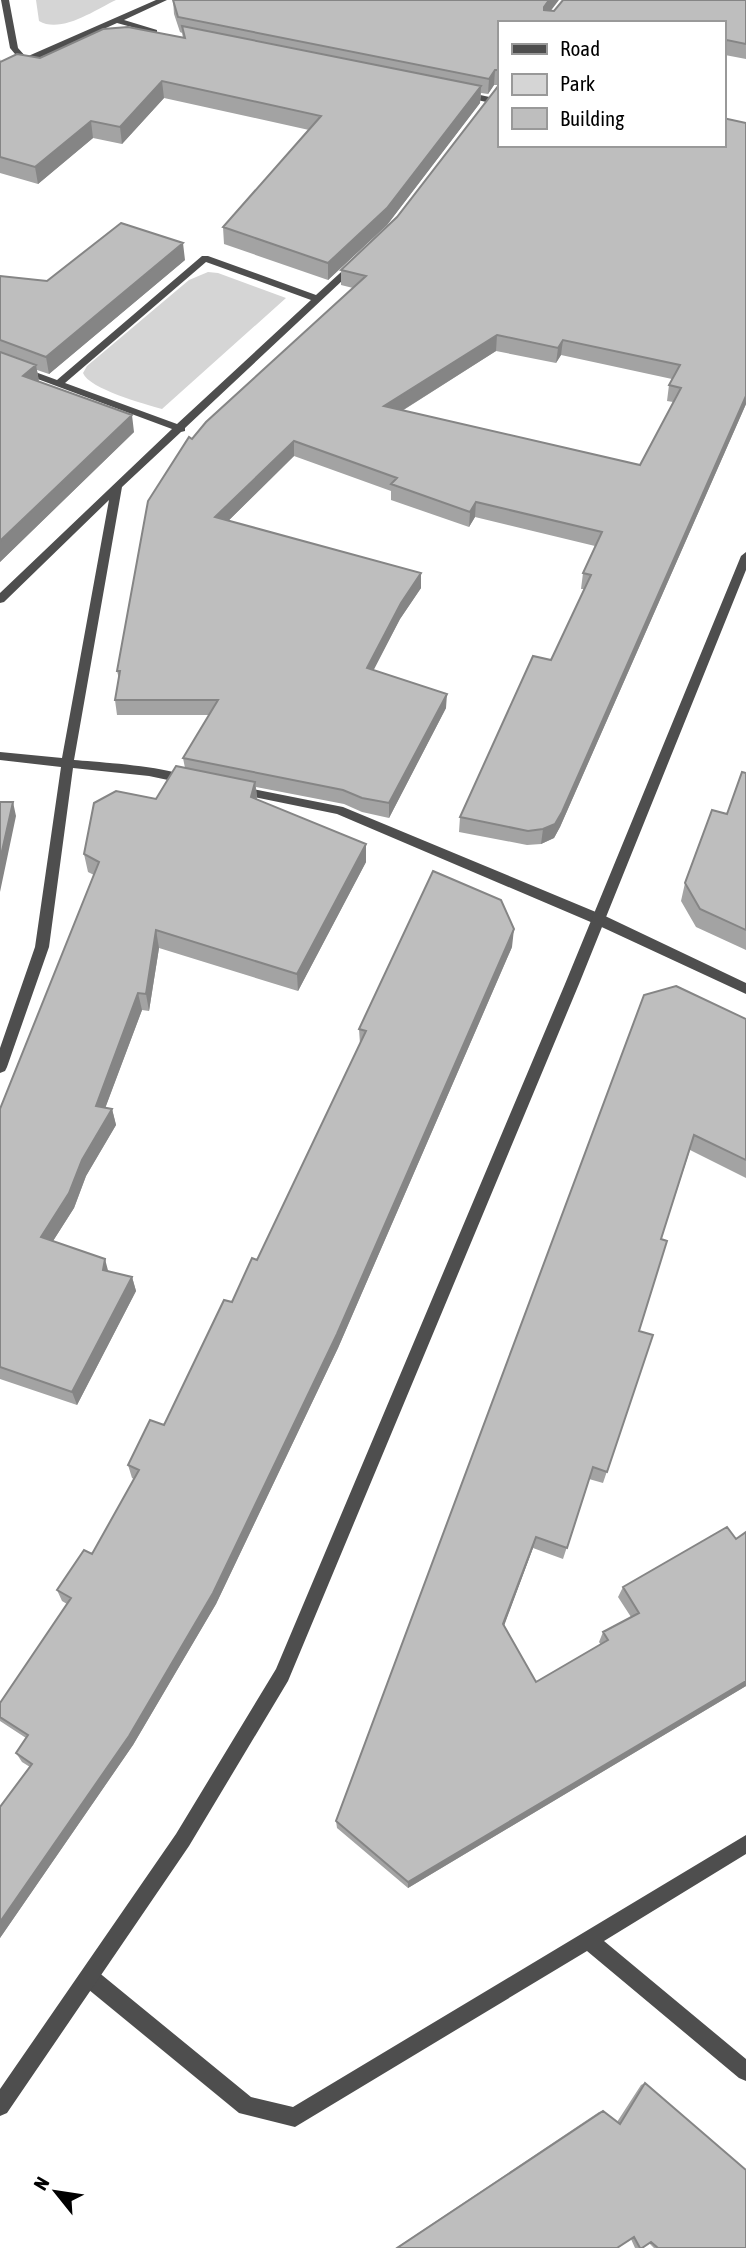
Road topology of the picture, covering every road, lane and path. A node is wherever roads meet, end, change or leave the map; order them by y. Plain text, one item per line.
1 (5, 0) edge
2 (163, 0) edge
3 (119, 21) junction
4 (166, 35) edge
5 (25, 61) junction
6 (0, 76) edge
7 (498, 90) edge
8 (450, 92) edge
9 (491, 100) junction
10 (483, 110) edge
11 (365, 255) edge
12 (319, 299) junction
13 (0, 362) edge
14 (58, 383) junction
15 (181, 429) junction
16 (117, 486) junction
17 (746, 556) edge
18 (0, 599) edge
19 (0, 757) edge
20 (68, 764) junction
21 (204, 783) edge
22 (231, 788) edge
23 (598, 919) junction
24 (746, 989) edge
25 (0, 1067) edge
26 (746, 1844) edge
27 (590, 1941) junction
28 (90, 1978) junction
29 (746, 2071) edge
30 (0, 2106) edge

1 - 5 street
2 - 3 street
3 - 4 street
3 - 5 street
5 - 6 street
7 - 9 street
8 - 9 street
9 - 10 street
11 - 12 street
12 - 14 street
12 - 15 street
13 - 14 street
14 - 15 street
15 - 16 street
16 - 18 street
16 - 20 street
17 - 23 street
19 - 20 street
20 - 21 street
20 - 25 street
22 - 23 street
23 - 24 street
23 - 28 street
26 - 27 street
27 - 28 street
27 - 29 street
28 - 30 street

